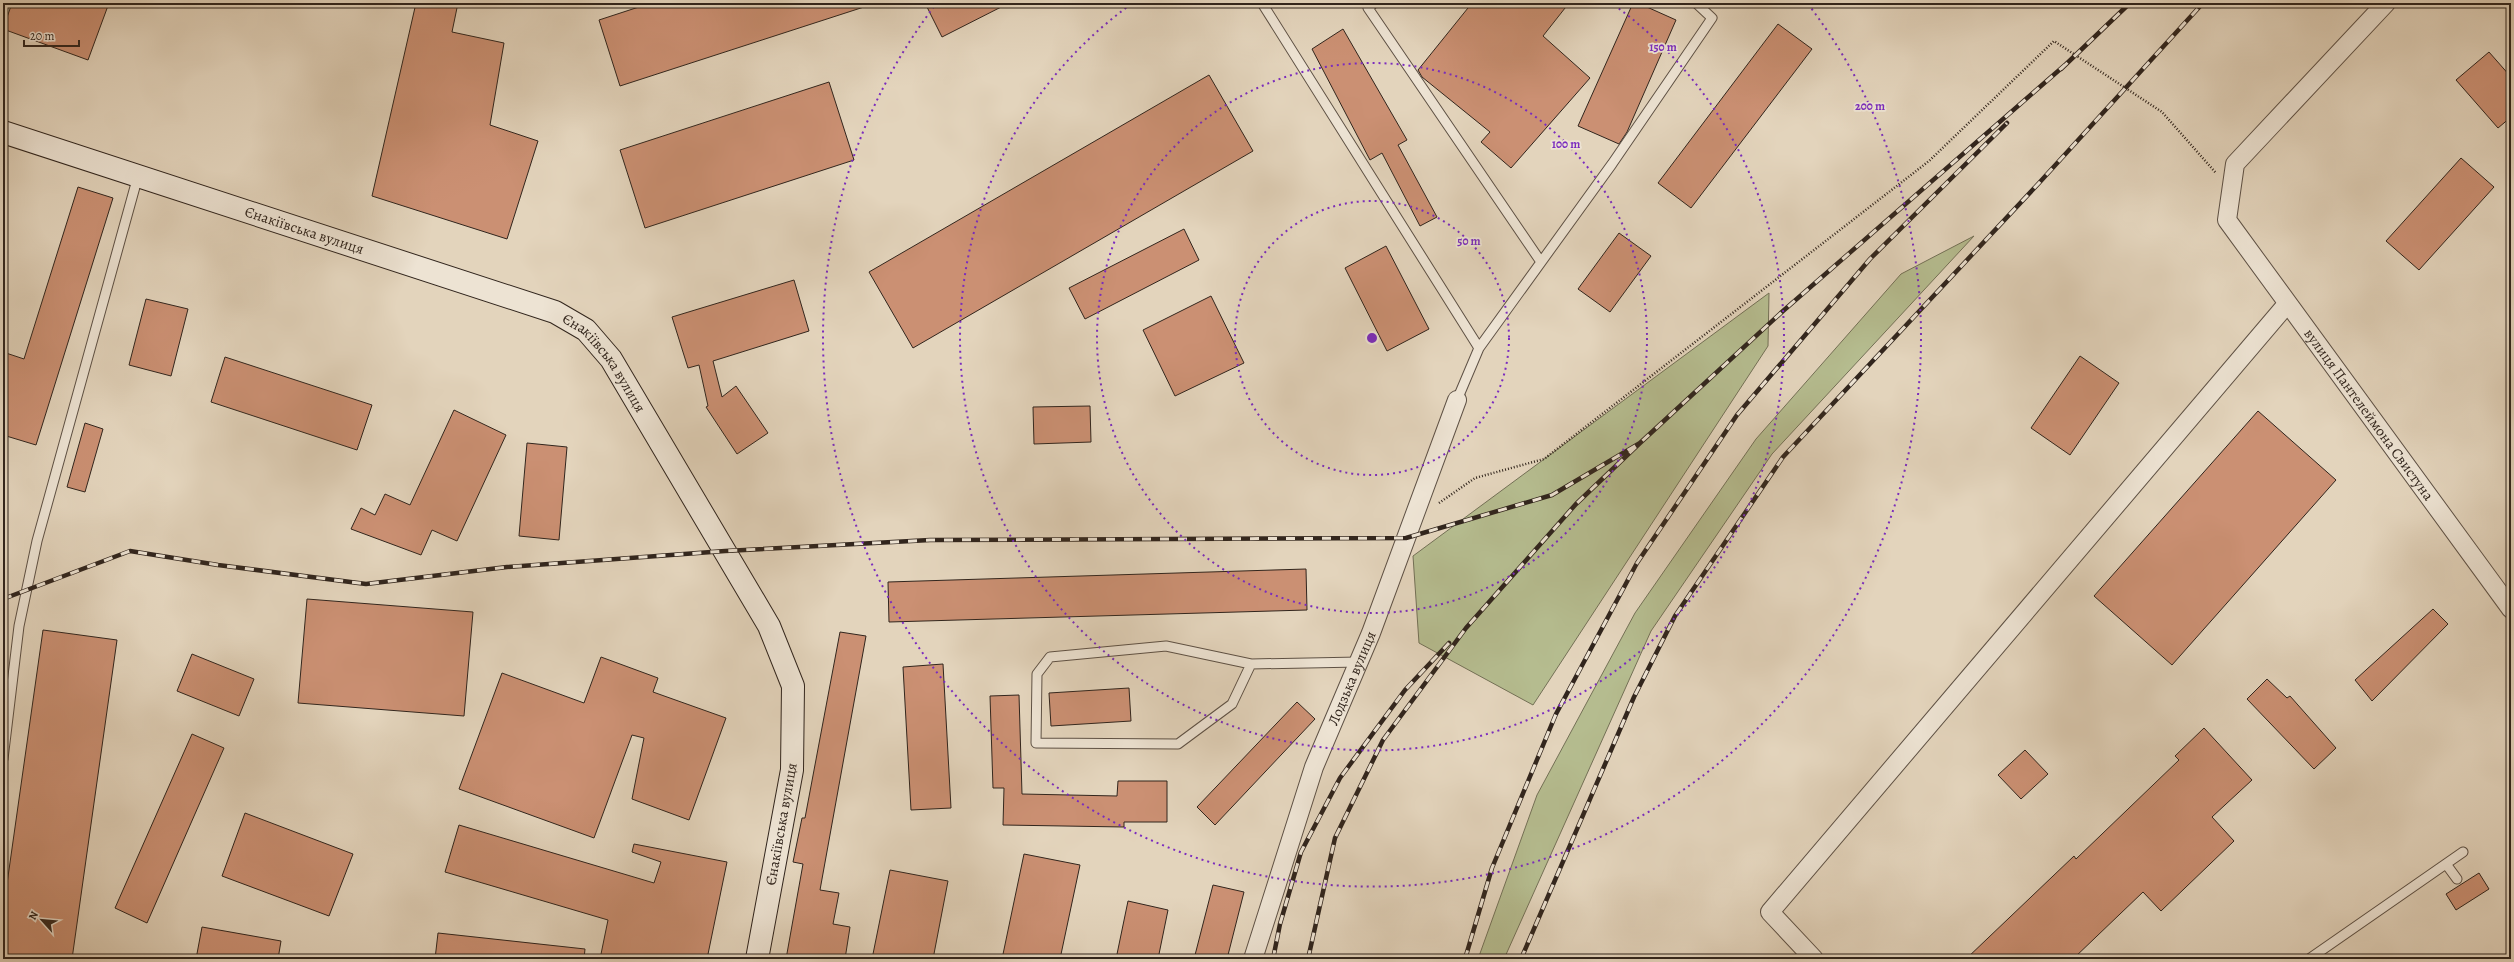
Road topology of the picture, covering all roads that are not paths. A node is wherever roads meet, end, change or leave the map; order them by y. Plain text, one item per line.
1 (1262, 3) edge
2 (1374, 3) edge
3 (1696, 3) edge
4 (2386, 3) edge
5 (3, 132) edge
6 (138, 176) junction
7 (1541, 262) junction
8 (2287, 304) junction
9 (1479, 348) junction
10 (1457, 400) joint
11 (2511, 609) edge
12 (1359, 662) junction
13 (1251, 664) junction
14 (3, 759) edge
15 (2463, 852) dead end
16 (2446, 864) junction
17 (2457, 879) dead end
18 (757, 959) edge
19 (1253, 959) edge
20 (1814, 959) edge
21 (2309, 959) edge

1 - 9 lane
2 - 7 lane
3 - 7 lane
4 - 8 street, вулиця Пантелеймона Свистуна
5 - 6 street, Єнакіївська вулиця
6 - 14 lane
6 - 18 street, Єнакіївська вулиця
7 - 9 lane
8 - 11 street, вулиця Пантелеймона Свистуна
8 - 20 street
9 - 10 lane
10 - 12 street, Лодзька вулиця
12 - 13 lane
12 - 19 street, Лодзька вулиця
13 - 13 lane
15 - 16 lane
16 - 17 lane
16 - 21 lane

